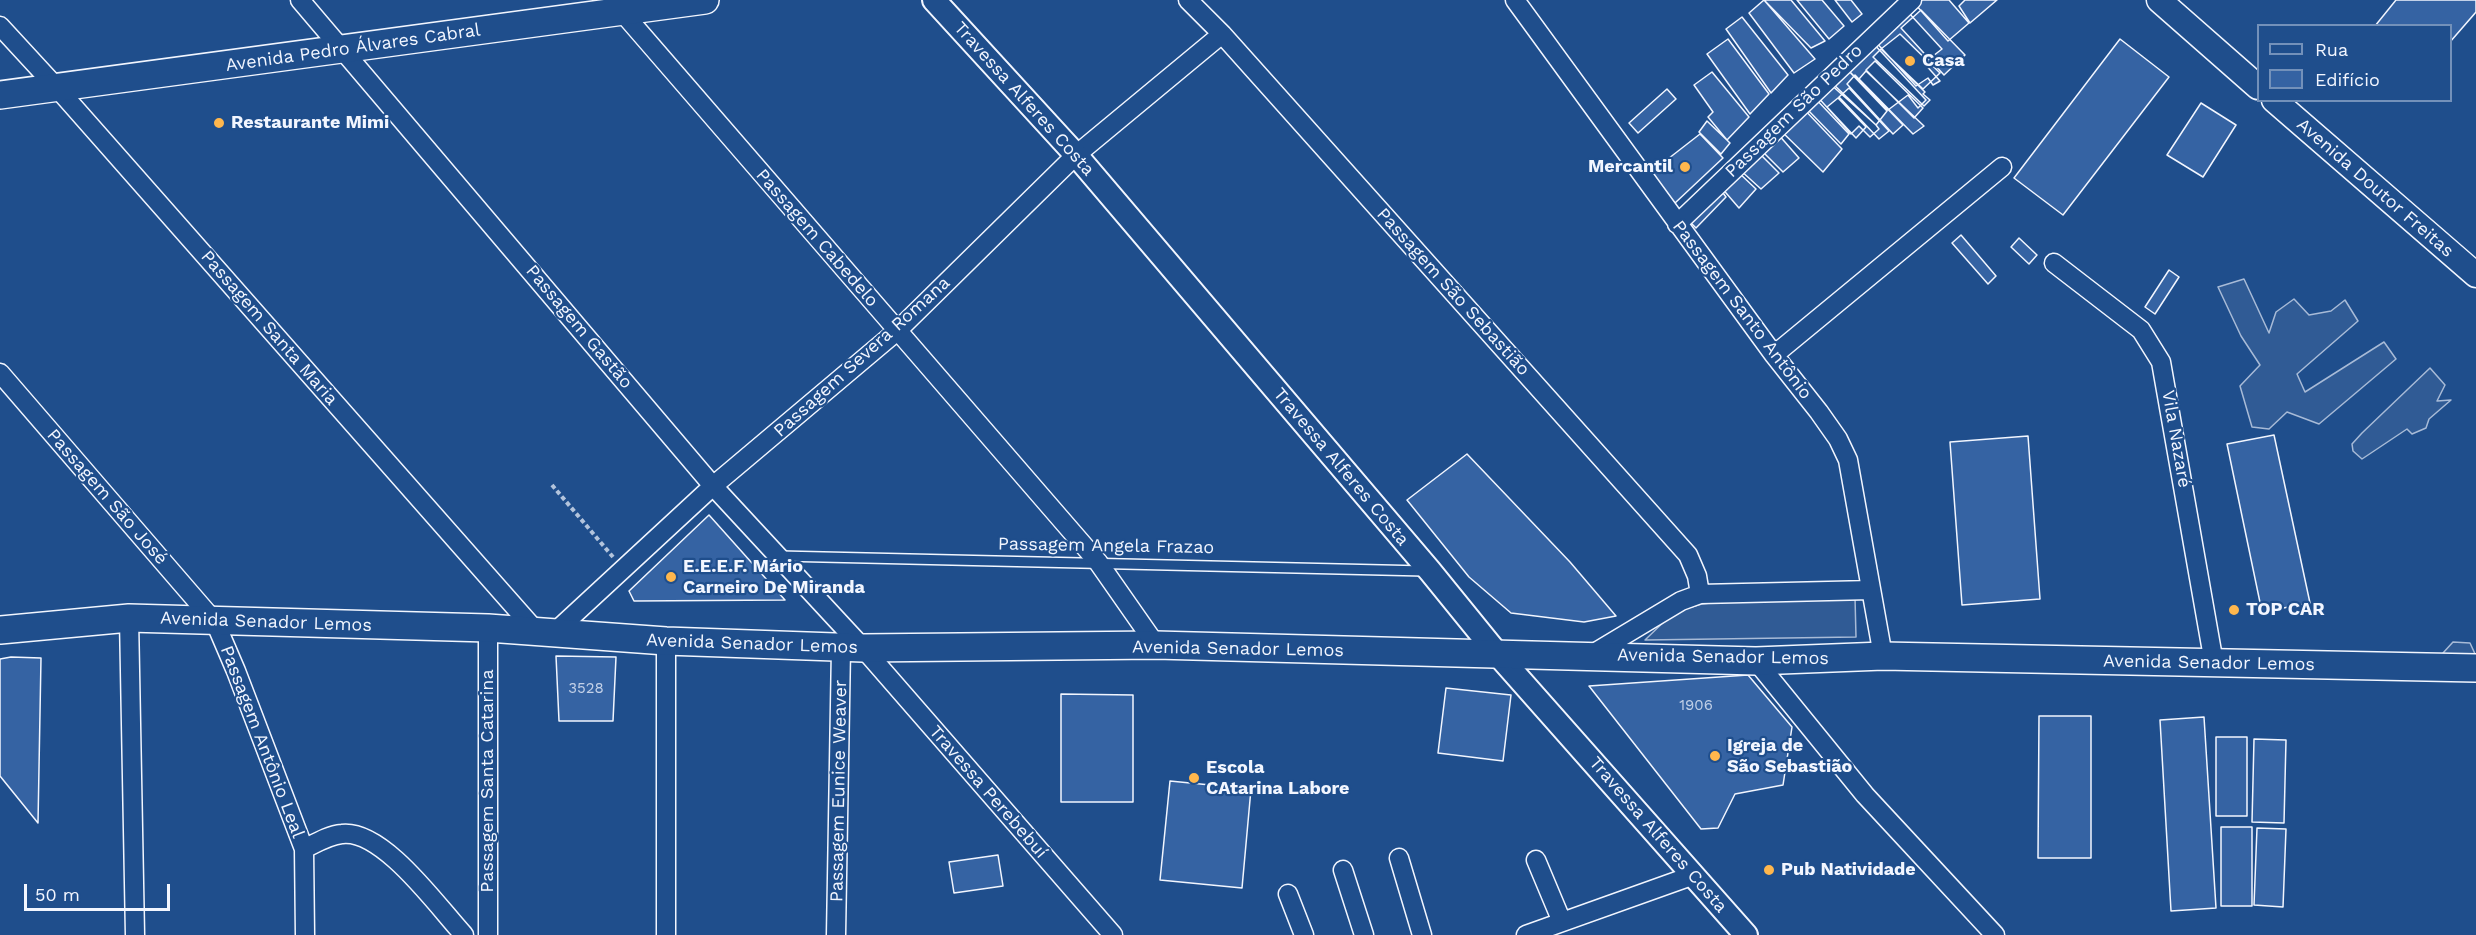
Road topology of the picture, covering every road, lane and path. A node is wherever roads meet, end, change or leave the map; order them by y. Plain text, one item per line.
1 (300, 0) edge
2 (705, 0) edge
3 (934, 0) edge
4 (1188, 0) edge
5 (1515, 0) edge
6 (1912, 0) edge
7 (2159, 0) edge
8 (616, 5) edge
9 (0, 26) edge
10 (1222, 34) junction
11 (344, 50) junction
12 (2257, 85) edge
13 (58, 89) junction
14 (0, 95) edge
15 (2276, 102) edge
16 (1076, 156) junction
17 (2002, 166) dead end
18 (1677, 224) junction
19 (2054, 263) dead end
20 (2476, 275) edge
21 (897, 331) junction
22 (1773, 355) junction
23 (0, 373) edge
24 (552, 485) dead end
25 (713, 486) junction
26 (780, 556) junction
27 (1098, 561) junction
28 (623, 569) junction
29 (1430, 571) junction
30 (1871, 590) junction
31 (1700, 594) junction
32 (129, 618) junction
33 (214, 622) junction
34 (488, 628) junction
35 (0, 630) edge
36 (546, 631) junction
37 (666, 641) junction
38 (1156, 645) junction
39 (852, 648) junction
40 (1591, 655) junction
41 (1499, 656) junction
42 (1883, 656) junction
43 (1756, 661) junction
44 (2214, 663) junction
45 (2476, 668) edge
46 (304, 849) junction
47 (1399, 858) dead end
48 (1536, 860) dead end
49 (1342, 870) dead end
50 (1694, 875) junction
51 (1288, 894) dead end
52 (1562, 922) junction
53 (135, 935) edge
54 (305, 935) edge
55 (464, 935) edge
56 (488, 935) edge
57 (666, 935) edge
58 (836, 935) edge
59 (1113, 935) edge
60 (1304, 935) edge
61 (1364, 935) edge
62 (1422, 935) edge
63 (1526, 935) edge
64 (1746, 935) edge
65 (1995, 935) edge

1 - 11 street, Passagem Gastão
2 - 8 main road, Avenida Pedro Álvares Cabral
3 - 16 street, Travessa Alferes Costa
4 - 10 street, Passagem São Sebastião
5 - 18 street, Passagem Santo Antônio
6 - 18 street, Passagem São Pedro
7 - 12 main road
8 - 11 main road, Avenida Pedro Álvares Cabral
8 - 21 street, Passagem Cabedelo
9 - 13 street, Passagem Santa Maria
10 - 16 street, Passagem Severa Romana
10 - 31 street, Passagem São Sebastião
11 - 13 main road, Avenida Pedro Álvares Cabral
11 - 25 street, Passagem Gastão
13 - 14 main road, Avenida Pedro Álvares Cabral
13 - 36 street, Passagem Santa Maria
15 - 20 main road, Avenida Doutor Freitas
16 - 21 street, Passagem Severa Romana
16 - 29 street, Travessa Alferes Costa
17 - 22 street
18 - 22 street, Passagem Santo Antônio
19 - 44 street, Vila Nazaré
21 - 25 street, Passagem Severa Romana
21 - 27 street, Passagem Cabedelo
22 - 30 street, Passagem Santo Antônio
23 - 33 street, Passagem São José
24 - 28 path
25 - 26 street, Passagem Gastão
25 - 28 street, Passagem Severa Romana
26 - 27 lane, Passagem Angela Frazao
26 - 39 street, Passagem Gastão
27 - 29 lane, Passagem Angela Frazao
27 - 38 street, Passagem Cabedelo
28 - 36 street, Passagem Severa Romana
29 - 41 street, Travessa Alferes Costa
30 - 31 street
30 - 42 street, Passagem Santo Antônio
31 - 40 street
32 - 33 main road, Avenida Senador Lemos
32 - 35 main road, Avenida Senador Lemos
32 - 53 street
33 - 34 main road, Avenida Senador Lemos
33 - 46 street, Passagem Antônio Leal
34 - 36 main road, Avenida Senador Lemos
34 - 56 street, Passagem Santa Catarina
36 - 37 main road, Avenida Senador Lemos
37 - 39 main road, Avenida Senador Lemos
37 - 57 street
38 - 39 main road, Avenida Senador Lemos
38 - 41 main road, Avenida Senador Lemos
39 - 58 street, Passagem Eunice Weaver
39 - 59 street, Travessa Perebebuí
40 - 41 main road, Avenida Senador Lemos
40 - 43 main road, Avenida Senador Lemos
41 - 50 street, Travessa Alferes Costa
42 - 43 main road, Avenida Senador Lemos
42 - 44 main road, Avenida Senador Lemos
43 - 65 street
44 - 45 main road, Avenida Senador Lemos
46 - 54 street, Passagem Antônio Leal
46 - 55 street
47 - 62 street
48 - 52 street
49 - 61 street
50 - 52 street
50 - 64 street, Travessa Alferes Costa
51 - 60 street
52 - 63 street

